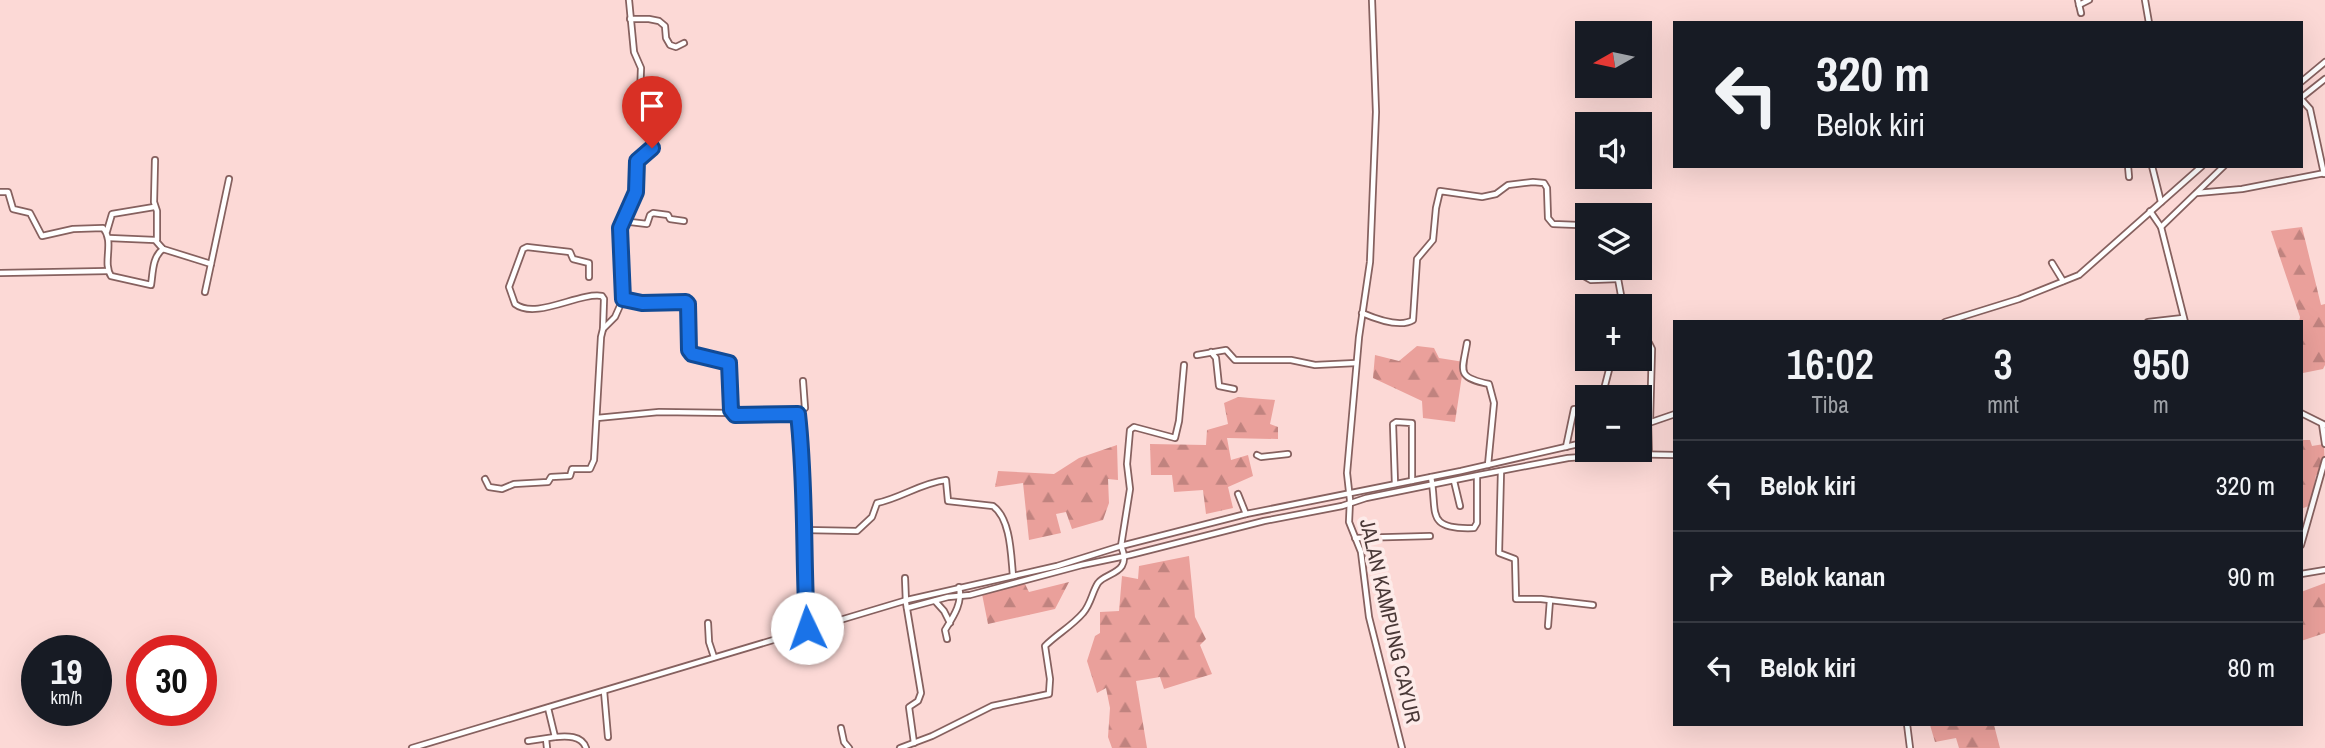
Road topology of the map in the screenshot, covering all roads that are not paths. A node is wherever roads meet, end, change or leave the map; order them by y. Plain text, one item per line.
1 (629, 0) edge
2 (1372, 0) edge
3 (2089, 0) edge
4 (2145, 0) edge
5 (2078, 2) edge
6 (2081, 13) dead end
7 (629, 19) junction
8 (2149, 21) edge
9 (684, 43) dead end
10 (2325, 62) edge
11 (2325, 79) edge
12 (2303, 80) edge
13 (2303, 97) edge
14 (2303, 101) edge
15 (155, 160) dead end
16 (2128, 168) edge
17 (2152, 168) edge
18 (2200, 168) edge
19 (2222, 168) edge
20 (2324, 174) edge
21 (2129, 177) dead end
22 (229, 179) dead end
23 (0, 192) edge
24 (2197, 193) junction
25 (2161, 202) junction
26 (155, 206) junction
27 (2151, 213) junction
28 (622, 221) junction
29 (684, 221) dead end
30 (1575, 225) edge
31 (2161, 227) junction
32 (108, 235) junction
33 (157, 240) junction
34 (163, 249) junction
35 (2052, 263) dead end
36 (211, 264) junction
37 (108, 271) junction
38 (0, 273) edge
39 (589, 277) dead end
40 (2063, 281) junction
41 (205, 292) dead end
42 (623, 299) junction
43 (1363, 313) junction
44 (1952, 320) edge
45 (2184, 320) edge
46 (603, 329) junction
47 (1467, 342) dead end
48 (1211, 352) junction
49 (1198, 355) dead end
50 (1356, 363) junction
51 (1184, 365) dead end
52 (803, 381) dead end
53 (1234, 389) dead end
54 (1575, 409) edge
55 (733, 413) junction
56 (798, 414) junction
57 (2303, 414) edge
58 (1673, 415) edge
59 (597, 418) junction
60 (1652, 421) edge
61 (2323, 424) edge
62 (2325, 444) edge
63 (1575, 445) edge
64 (1566, 447) junction
65 (1288, 454) dead end
66 (1257, 455) dead end
67 (1652, 455) edge
68 (1673, 455) edge
69 (1575, 457) edge
70 (2325, 460) edge
71 (1488, 465) junction
72 (1501, 471) junction
73 (1477, 476) junction
74 (1431, 477) junction
75 (485, 479) dead end
76 (1412, 481) junction
77 (1454, 481) junction
78 (1395, 484) junction
79 (1432, 485) junction
80 (1238, 494) dead end
81 (1349, 498) junction
82 (1460, 506) dead end
83 (1247, 514) junction
84 (805, 530) junction
85 (1430, 536) dead end
86 (1354, 538) junction
87 (2303, 538) edge
88 (1121, 547) junction
89 (1124, 556) junction
90 (2325, 570) edge
91 (2303, 574) edge
92 (1013, 576) junction
93 (905, 578) dead end
94 (959, 587) junction
95 (961, 595) junction
96 (1550, 600) junction
97 (935, 601) junction
98 (906, 604) junction
99 (1593, 604) dead end
100 (708, 623) dead end
101 (950, 623) junction
102 (1548, 626) dead end
103 (807, 628) junction
104 (947, 639) dead end
105 (714, 657) junction
106 (604, 691) junction
107 (548, 708) junction
108 (1908, 726) edge
109 (841, 728) dead end
110 (555, 737) junction
111 (608, 737) dead end
112 (545, 738) junction
113 (527, 741) dead end
114 (914, 743) junction
115 (412, 748) edge
116 (547, 748) edge
117 (586, 748) edge
118 (849, 748) edge
119 (900, 748) edge
120 (1402, 748) edge
121 (1910, 748) edge

1 - 7 street
2 - 43 street, JALAN KAMPUNG CAYUR
3 - 5 street
4 - 8 street
5 - 6 street
7 - 9 street
7 - 28 street
10 - 12 street
11 - 13 street
14 - 20 street
15 - 26 street
16 - 21 street
17 - 25 street
18 - 25 street
19 - 24 street
20 - 24 street
22 - 36 street
23 - 32 street
24 - 31 street
25 - 27 street
26 - 32 street
26 - 33 street
27 - 31 street
27 - 40 street
28 - 29 street
28 - 42 street
30 - 43 street
31 - 45 street
32 - 33 street
32 - 37 street
33 - 34 street
34 - 36 street
34 - 37 street
35 - 40 street
36 - 41 street
37 - 38 street
39 - 46 street
40 - 44 street
42 - 46 street
42 - 55 street
43 - 50 street, JALAN KAMPUNG CAYUR
46 - 59 street
47 - 71 street
48 - 49 street
48 - 50 street
48 - 53 street
50 - 81 street, JALAN KAMPUNG CAYUR
51 - 88 street
52 - 56 street
54 - 64 street
55 - 56 street
55 - 59 street
56 - 84 street
57 - 61 street
58 - 60 street
59 - 75 street
61 - 62 street
63 - 64 street
64 - 71 street
65 - 66 street
67 - 68 street
69 - 72 street
70 - 87 street
71 - 74 street
72 - 73 street
72 - 96 street
73 - 77 street
73 - 79 street
74 - 76 street
74 - 79 street
76 - 78 street
76 - 78 street
77 - 79 street
77 - 82 street
78 - 81 street
79 - 81 street
80 - 83 street
81 - 83 street
81 - 86 street, JALAN KAMPUNG CAYUR
81 - 89 street
83 - 88 street
84 - 92 street
84 - 103 street
85 - 86 street
86 - 120 street, JALAN KAMPUNG CAYUR
88 - 89 street
88 - 92 street
89 - 95 street
89 - 114 street
90 - 91 street
92 - 94 street
93 - 98 street
94 - 95 street
94 - 98 street
95 - 97 street
95 - 101 street
96 - 99 street
96 - 102 street
97 - 98 street
97 - 101 street
98 - 103 street
98 - 114 street
100 - 105 street
101 - 104 street
103 - 105 street
105 - 106 street
106 - 107 street
106 - 111 street
107 - 110 street
107 - 115 street
108 - 121 street
109 - 118 street
110 - 112 street
110 - 117 street
112 - 113 street
112 - 116 street
114 - 119 street

